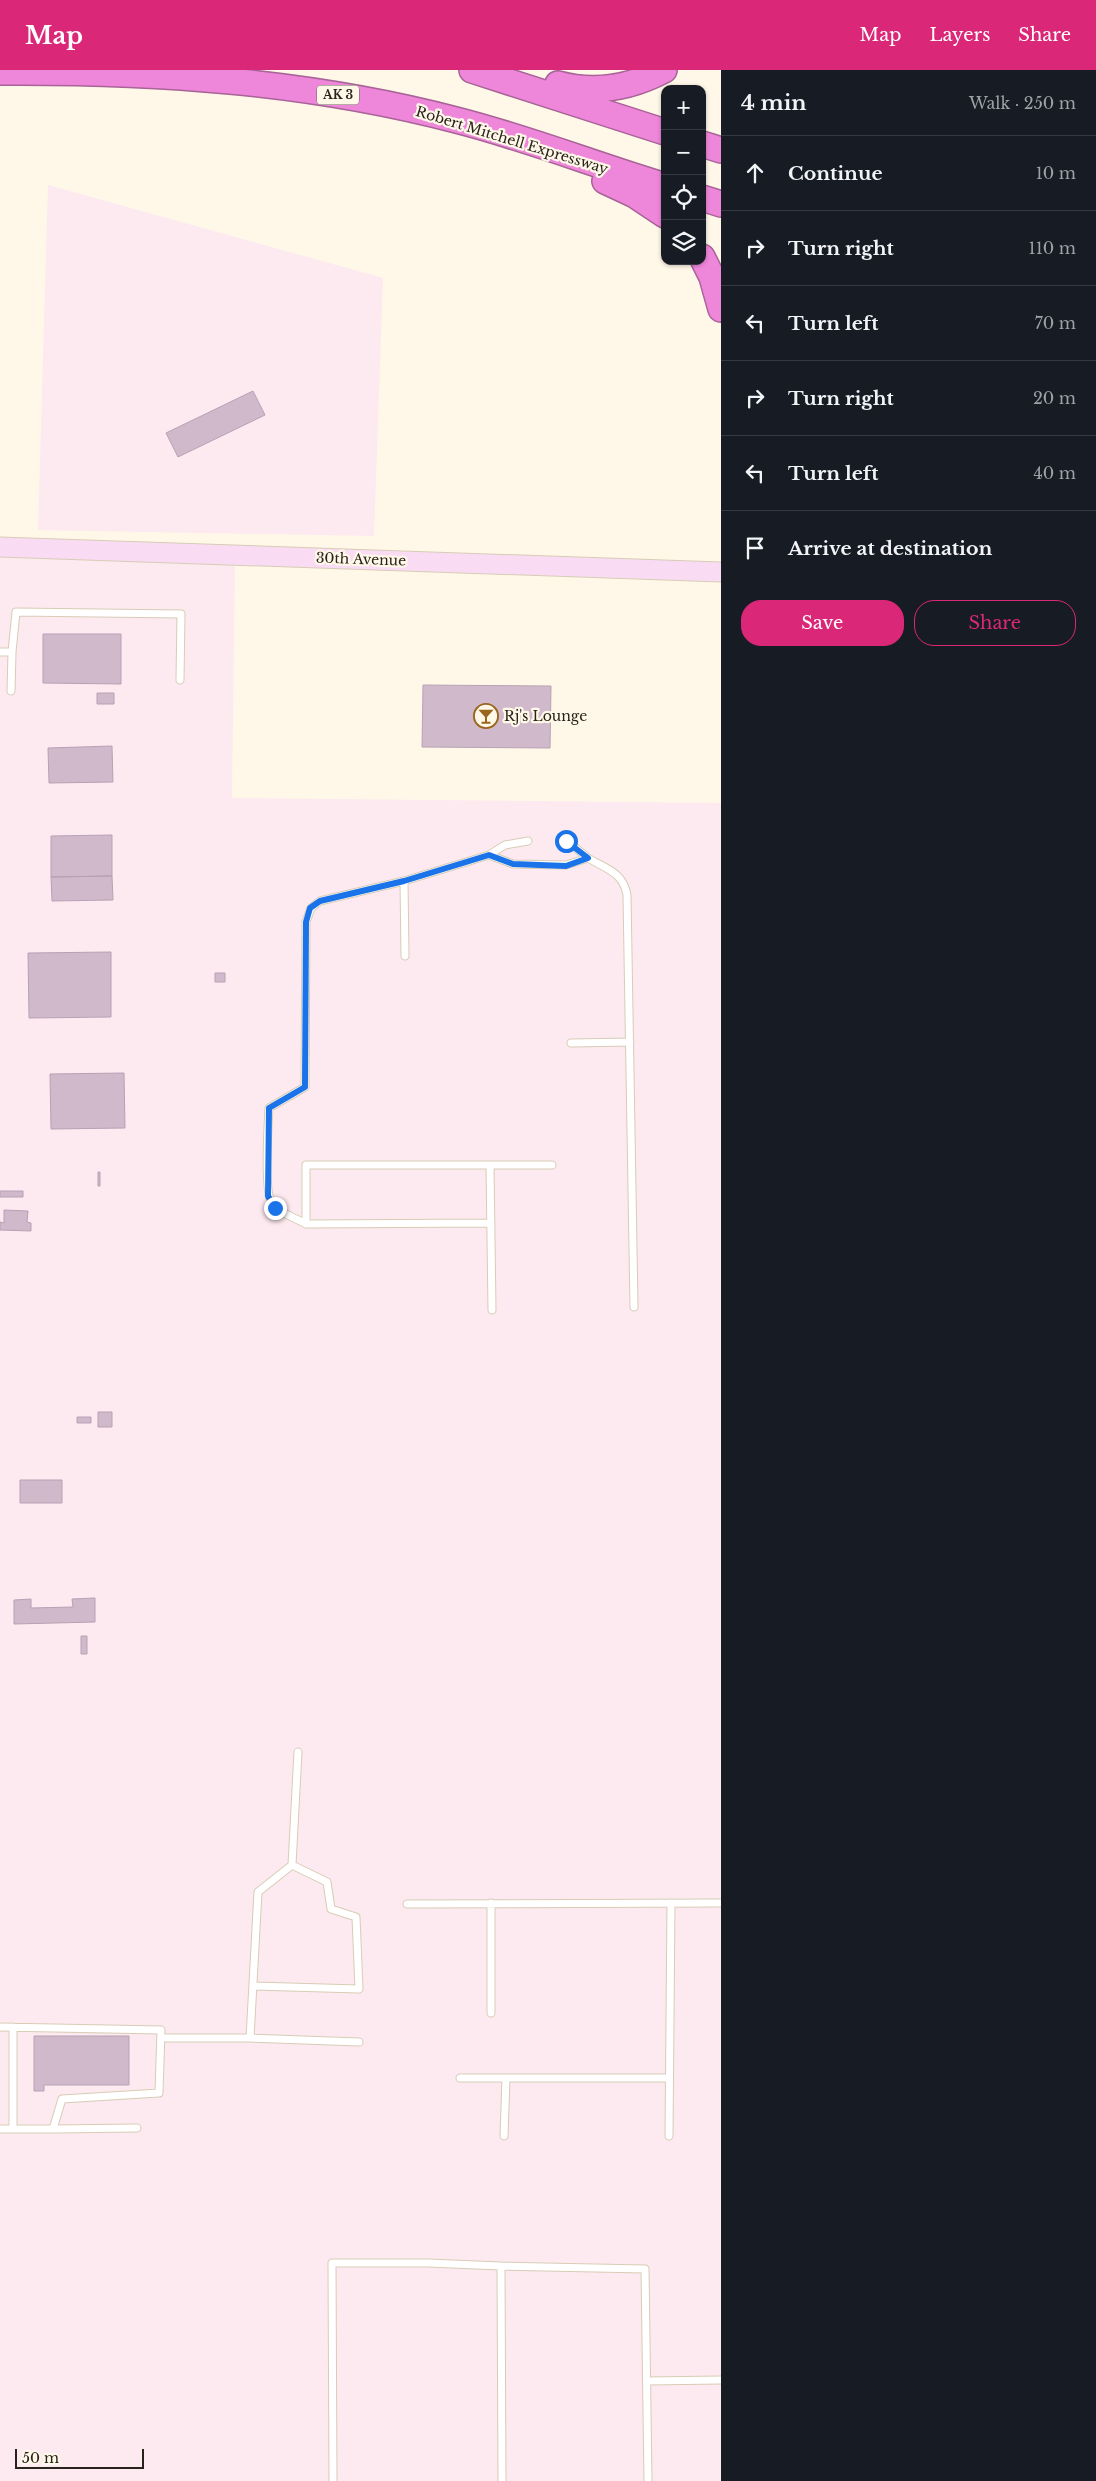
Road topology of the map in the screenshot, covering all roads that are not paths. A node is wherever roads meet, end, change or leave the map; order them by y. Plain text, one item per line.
1 (472, 70) edge
2 (502, 70) edge
3 (664, 70) edge
4 (0, 72) edge
5 (457, 120) junction
6 (661, 131) edge
7 (706, 145) edge
8 (721, 150) edge
9 (661, 185) edge
10 (706, 199) edge
11 (721, 204) edge
12 (661, 213) edge
13 (706, 265) edge
14 (721, 308) edge
15 (0, 547) edge
16 (721, 572) edge
17 (0, 652) edge
18 (12, 652) junction
19 (180, 680) dead end
20 (11, 691) dead end
21 (528, 841) dead end
22 (566, 841) dead end
23 (489, 855) junction
24 (588, 858) junction
25 (404, 881) junction
26 (405, 956) dead end
27 (630, 1042) junction
28 (571, 1043) dead end
29 (490, 1165) junction
30 (552, 1165) dead end
31 (491, 1223) junction
32 (306, 1224) junction
33 (634, 1307) dead end
34 (492, 1310) dead end
35 (298, 1752) dead end
36 (292, 1865) junction
37 (491, 1903) junction
38 (671, 1903) junction
39 (721, 1903) edge
40 (406, 1904) dead end
41 (253, 1986) junction
42 (491, 2013) dead end
43 (0, 2027) edge
44 (14, 2027) junction
45 (161, 2038) junction
46 (250, 2038) junction
47 (359, 2042) dead end
48 (460, 2078) dead end
49 (506, 2078) junction
50 (669, 2078) junction
51 (137, 2128) dead end
52 (0, 2129) edge
53 (13, 2129) junction
54 (53, 2129) junction
55 (504, 2136) dead end
56 (669, 2136) dead end
57 (501, 2266) junction
58 (647, 2380) junction
59 (721, 2380) edge
60 (333, 2481) edge
61 (502, 2481) edge
62 (648, 2481) edge

1 - 6 highway
2 - 3 highway
4 - 5 highway, Robert Mitchell Expressway / AK 3
5 - 9 highway, Robert Mitchell Expressway / AK 3
5 - 12 highway
7 - 8 highway
10 - 11 highway
13 - 14 highway
15 - 16 street, 30th Avenue
17 - 18 lane
18 - 19 lane
18 - 20 lane
21 - 23 lane
22 - 24 lane
23 - 24 lane
23 - 25 lane
24 - 27 lane
25 - 26 lane
25 - 32 lane
27 - 28 lane
27 - 33 lane
29 - 30 lane
29 - 31 lane
29 - 32 lane
31 - 32 lane
31 - 34 lane
35 - 36 lane
36 - 41 lane
36 - 41 lane
37 - 38 lane
37 - 40 lane
37 - 42 lane
38 - 39 lane
38 - 50 lane
41 - 46 lane
43 - 44 lane
44 - 45 lane
44 - 53 lane
45 - 46 lane
45 - 54 lane
46 - 47 lane
48 - 49 lane
49 - 50 lane
49 - 55 lane
50 - 56 lane
51 - 54 lane
52 - 53 lane
53 - 54 lane
57 - 58 lane
57 - 60 lane
57 - 61 lane
58 - 59 lane
58 - 62 lane

